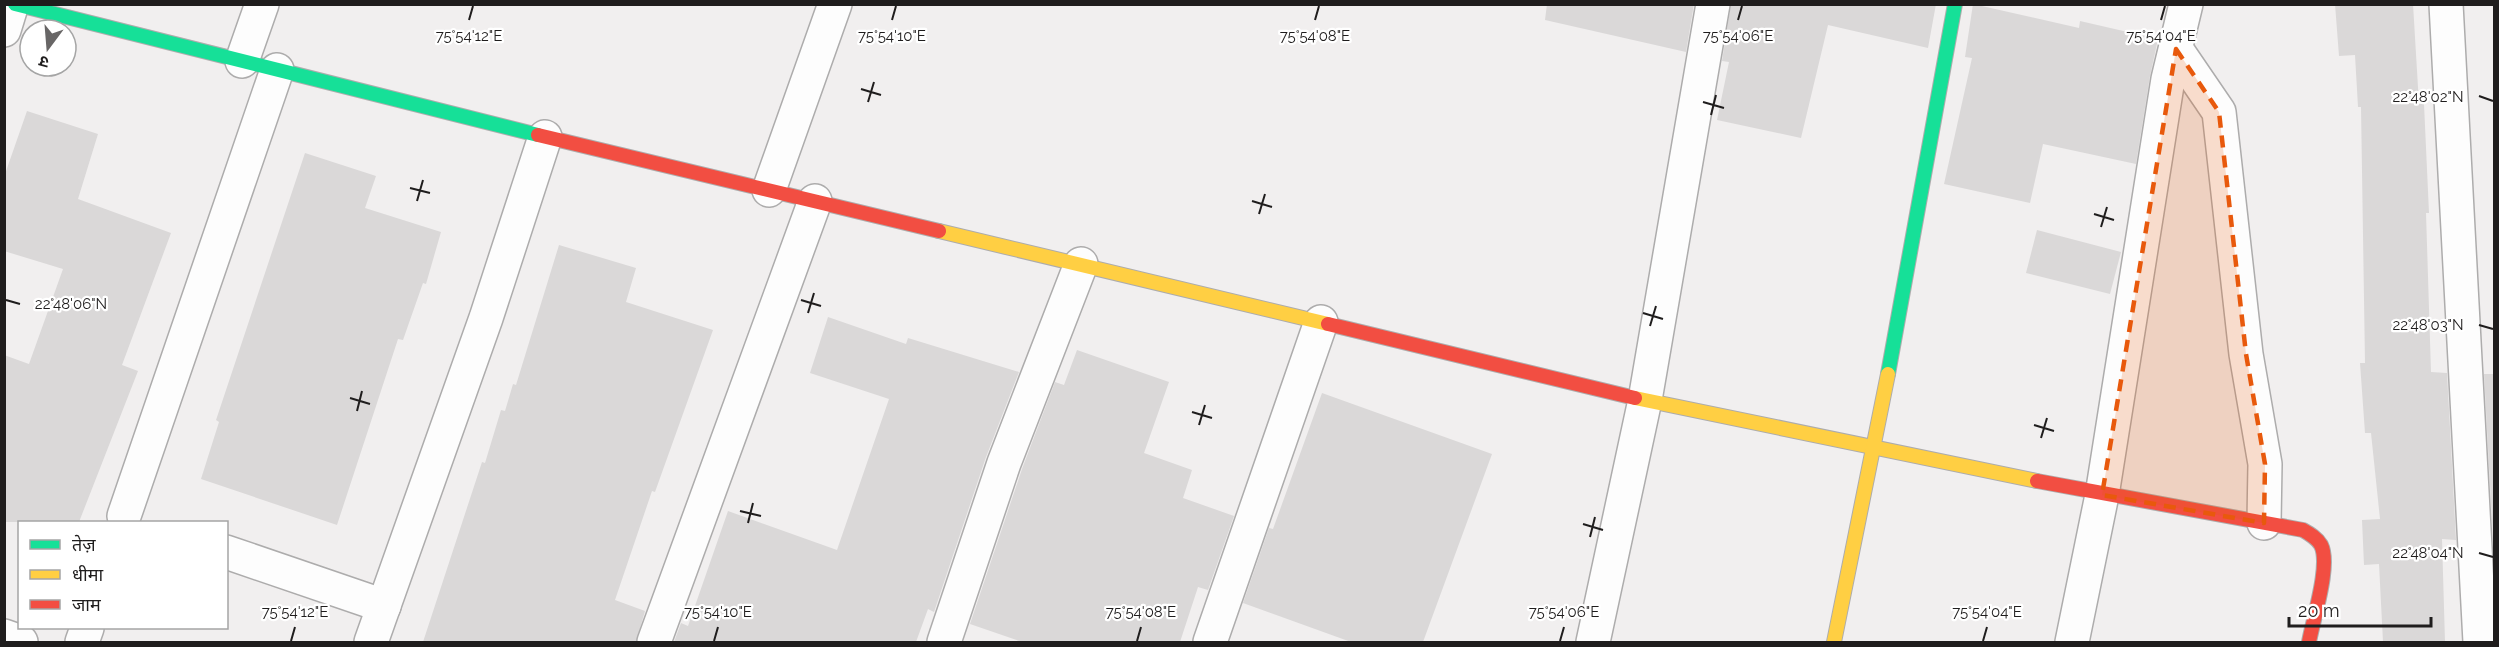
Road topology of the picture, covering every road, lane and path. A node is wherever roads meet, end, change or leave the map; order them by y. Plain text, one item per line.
1 (14, 4) edge
2 (262, 4) edge
3 (835, 4) edge
4 (1713, 4) edge
5 (1954, 4) edge
6 (2187, 4) edge
7 (2446, 4) edge
8 (4, 30) edge
9 (2176, 49) junction
10 (242, 61) junction
11 (278, 70) junction
12 (545, 137) junction
13 (769, 190) junction
14 (815, 201) junction
15 (1081, 264) junction
16 (1322, 322) junction
17 (1645, 400) junction
18 (1875, 448) junction
19 (2103, 495) junction
20 (130, 520) edge
21 (2264, 523) junction
22 (228, 553) edge
23 (384, 606) junction
24 (4, 636) edge
25 (21, 642) edge
26 (371, 642) edge
27 (654, 642) edge
28 (944, 642) edge
29 (1210, 642) edge
30 (1593, 642) edge
31 (1834, 642) edge
32 (2072, 642) edge
33 (2309, 642) edge
34 (2480, 642) edge

1 - 8 street
1 - 10 street
2 - 10 street
3 - 13 street
4 - 17 street
5 - 18 street
6 - 9 street
7 - 34 street
9 - 19 street
9 - 21 street
10 - 11 street
11 - 12 street
11 - 20 street
12 - 13 street
12 - 23 street
13 - 14 street
14 - 15 street
14 - 27 street
15 - 16 street
15 - 28 street
16 - 17 street
16 - 29 street
17 - 18 street
17 - 30 street
18 - 19 street
18 - 31 street
19 - 21 street
19 - 32 street
21 - 33 street
22 - 23 street
23 - 26 street
24 - 25 street

